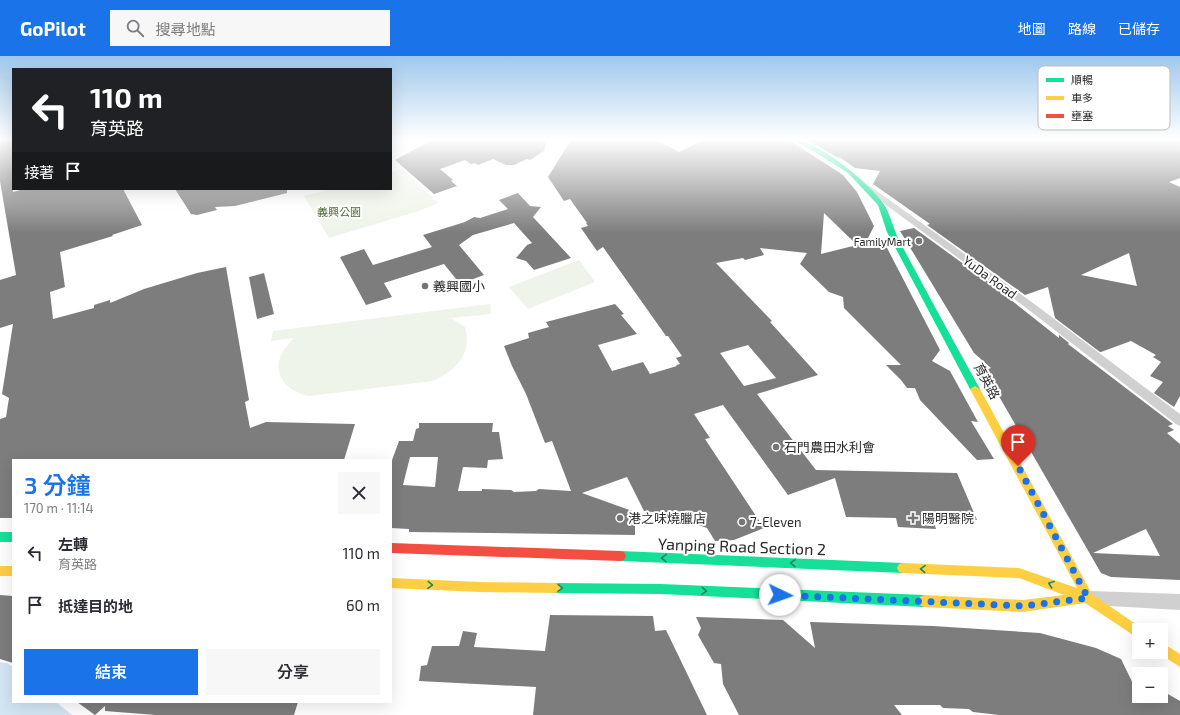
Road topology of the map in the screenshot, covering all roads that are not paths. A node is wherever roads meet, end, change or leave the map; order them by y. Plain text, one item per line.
1 (848, 171) edge
2 (859, 181) junction
3 (1180, 421) edge
4 (0, 537) edge
5 (12, 537) edge
6 (392, 548) edge
7 (0, 571) edge
8 (12, 571) edge
9 (392, 583) edge
10 (1088, 598) junction
11 (1180, 602) edge
12 (1132, 628) edge
13 (1168, 653) edge
14 (1180, 661) edge

1 - 2 main road, YuDa Road
2 - 3 street, YuDa Road
2 - 10 main road, 育英路
4 - 5 main road
10 -> 6 main road, Yanping Road Section 2
7 - 8 main road
9 -> 10 main road
10 - 11 street
10 - 12 main road, Yanping Road Section 2
13 - 14 main road

